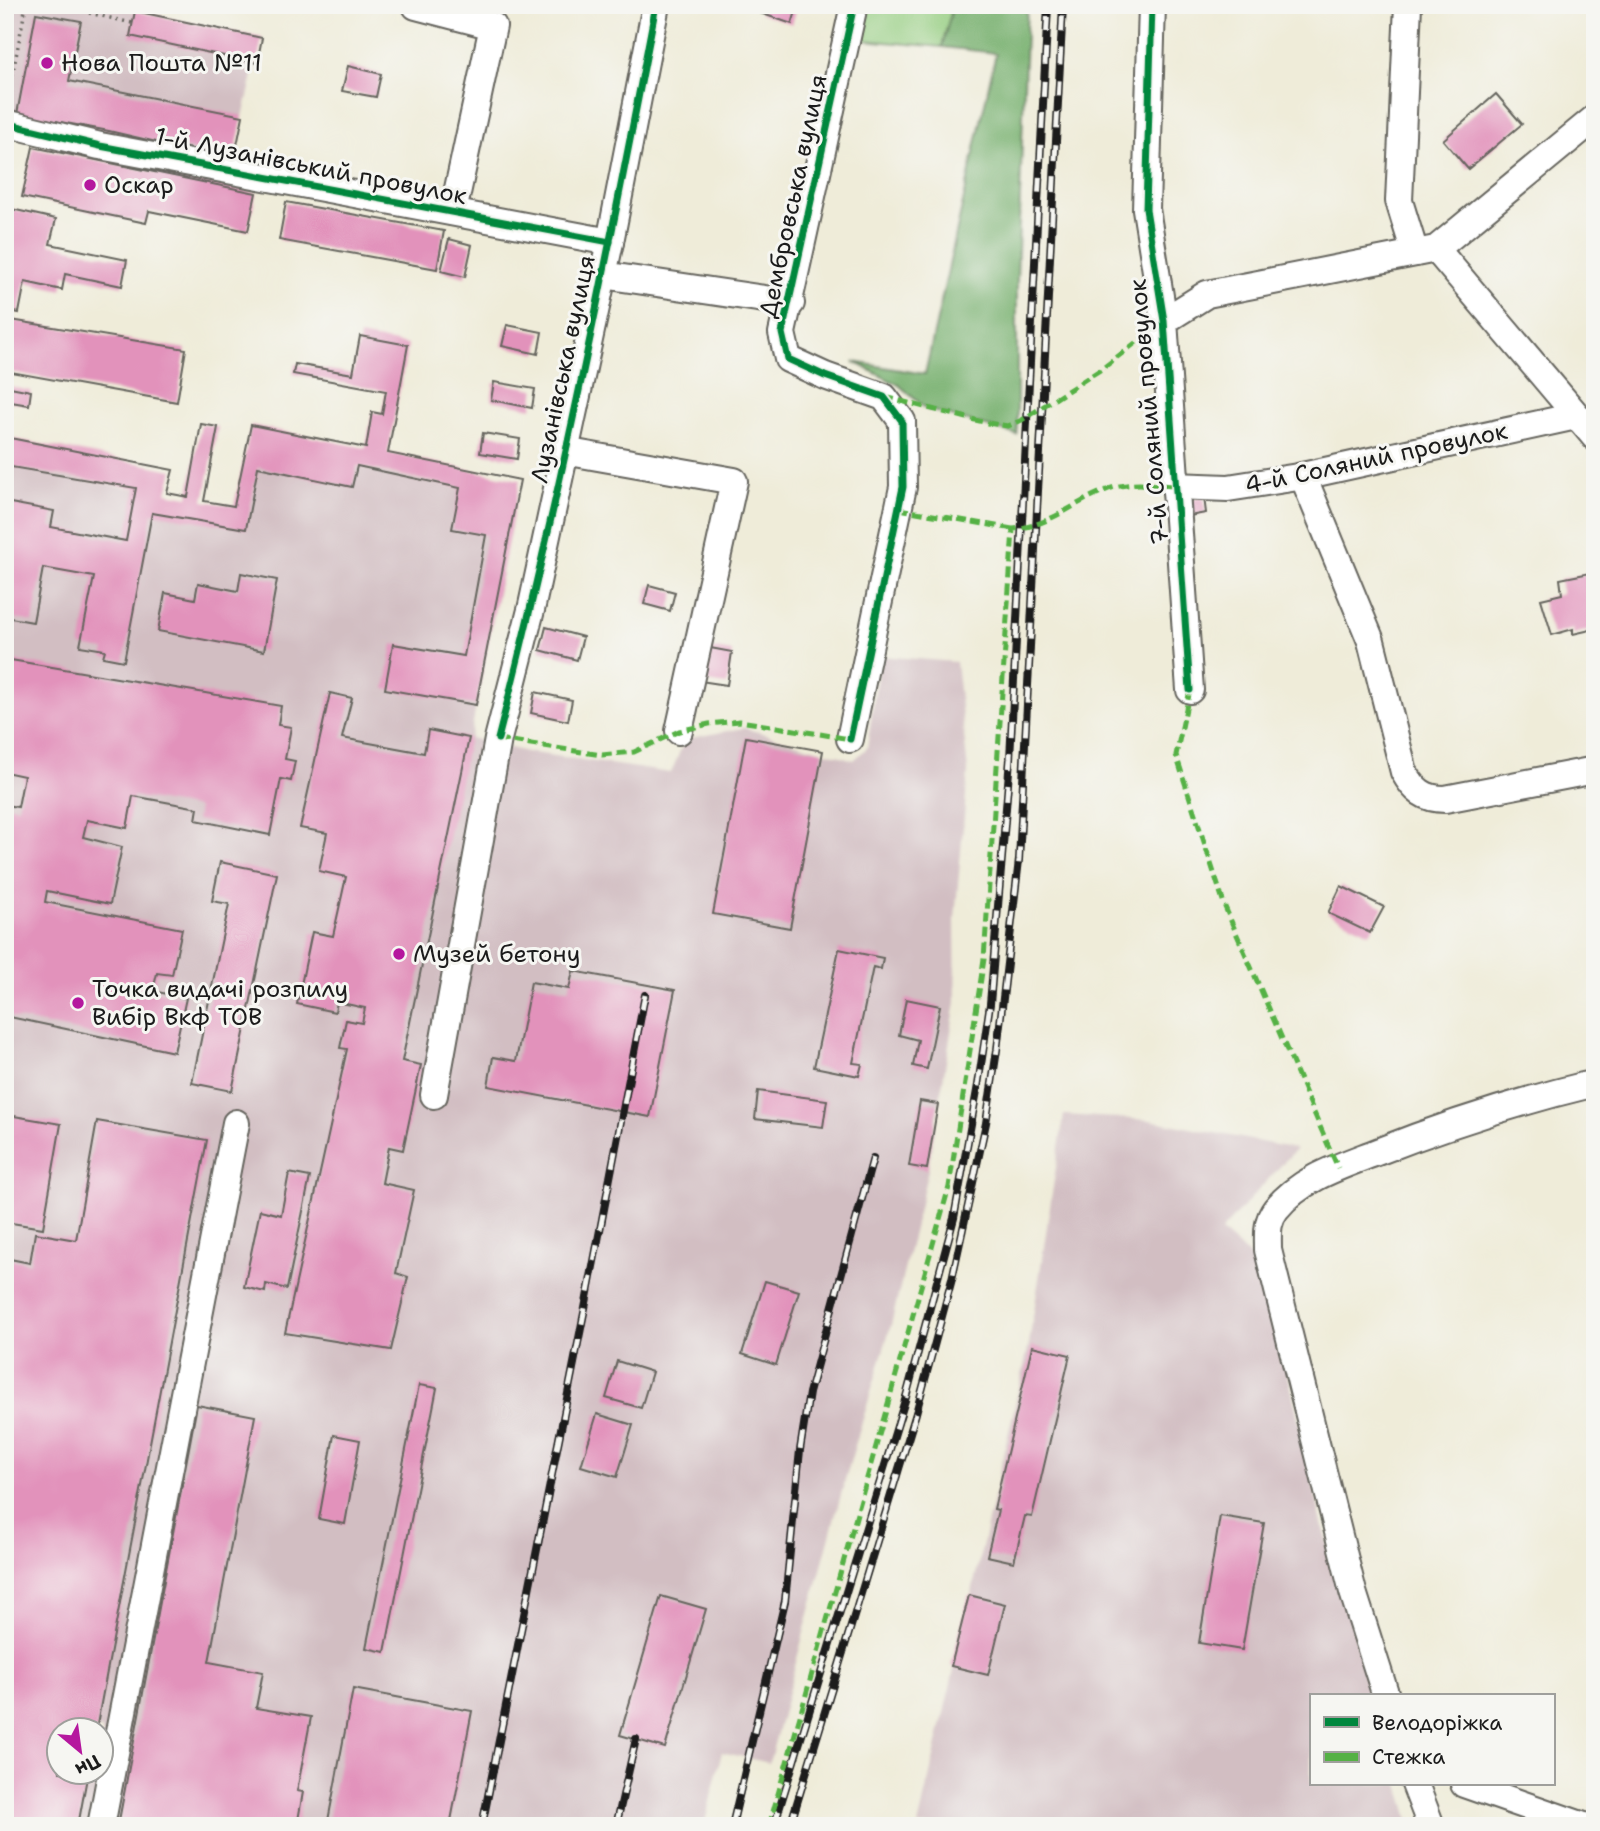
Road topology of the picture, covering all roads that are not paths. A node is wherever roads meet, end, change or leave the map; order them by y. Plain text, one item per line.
1 (656, 5) edge
2 (854, 5) edge
3 (1152, 5) edge
4 (1408, 5) edge
5 (416, 6) edge
6 (1595, 118) edge
7 (5, 123) edge
8 (453, 212) junction
9 (610, 242) junction
10 (1426, 251) junction
11 (603, 275) junction
12 (791, 303) junction
13 (1164, 321) junction
14 (1576, 416) junction
15 (1595, 437) edge
16 (564, 451) junction
17 (1303, 476) junction
18 (1174, 486) junction
19 (1191, 690) dead end
20 (679, 731) dead end
21 (850, 739) dead end
22 (1595, 770) edge
23 (1595, 1083) edge
24 (434, 1095) dead end
25 (236, 1123) dead end
26 (1386, 1694) edge
27 (1416, 1786) edge
28 (1470, 1786) edge
29 (101, 1826) edge
30 (1431, 1826) edge
31 (1584, 1826) edge

1 - 9 street, Лузанівська вулиця
2 - 12 street, Дембровська вулиця
3 - 13 street, 7-й Соляний провулок
4 - 10 street
5 - 8 street
6 - 10 street
7 - 8 street, 1-й Лузанівський провулок
8 - 9 street, 1-й Лузанівський провулок
9 - 11 street, Лузанівська вулиця
10 - 13 street
10 - 14 street
11 - 12 street
11 - 16 street, Лузанівська вулиця
12 - 21 street, Дембровська вулиця
13 - 18 street, 7-й Соляний провулок
14 - 15 street
14 - 17 street, 4-й Соляний провулок
16 - 20 street
16 - 24 street, Лузанівська вулиця
17 - 18 street, 4-й Соляний провулок
17 - 22 street
18 - 19 street, 7-й Соляний провулок
23 - 26 street
25 - 29 street
27 - 30 street
28 - 31 street

